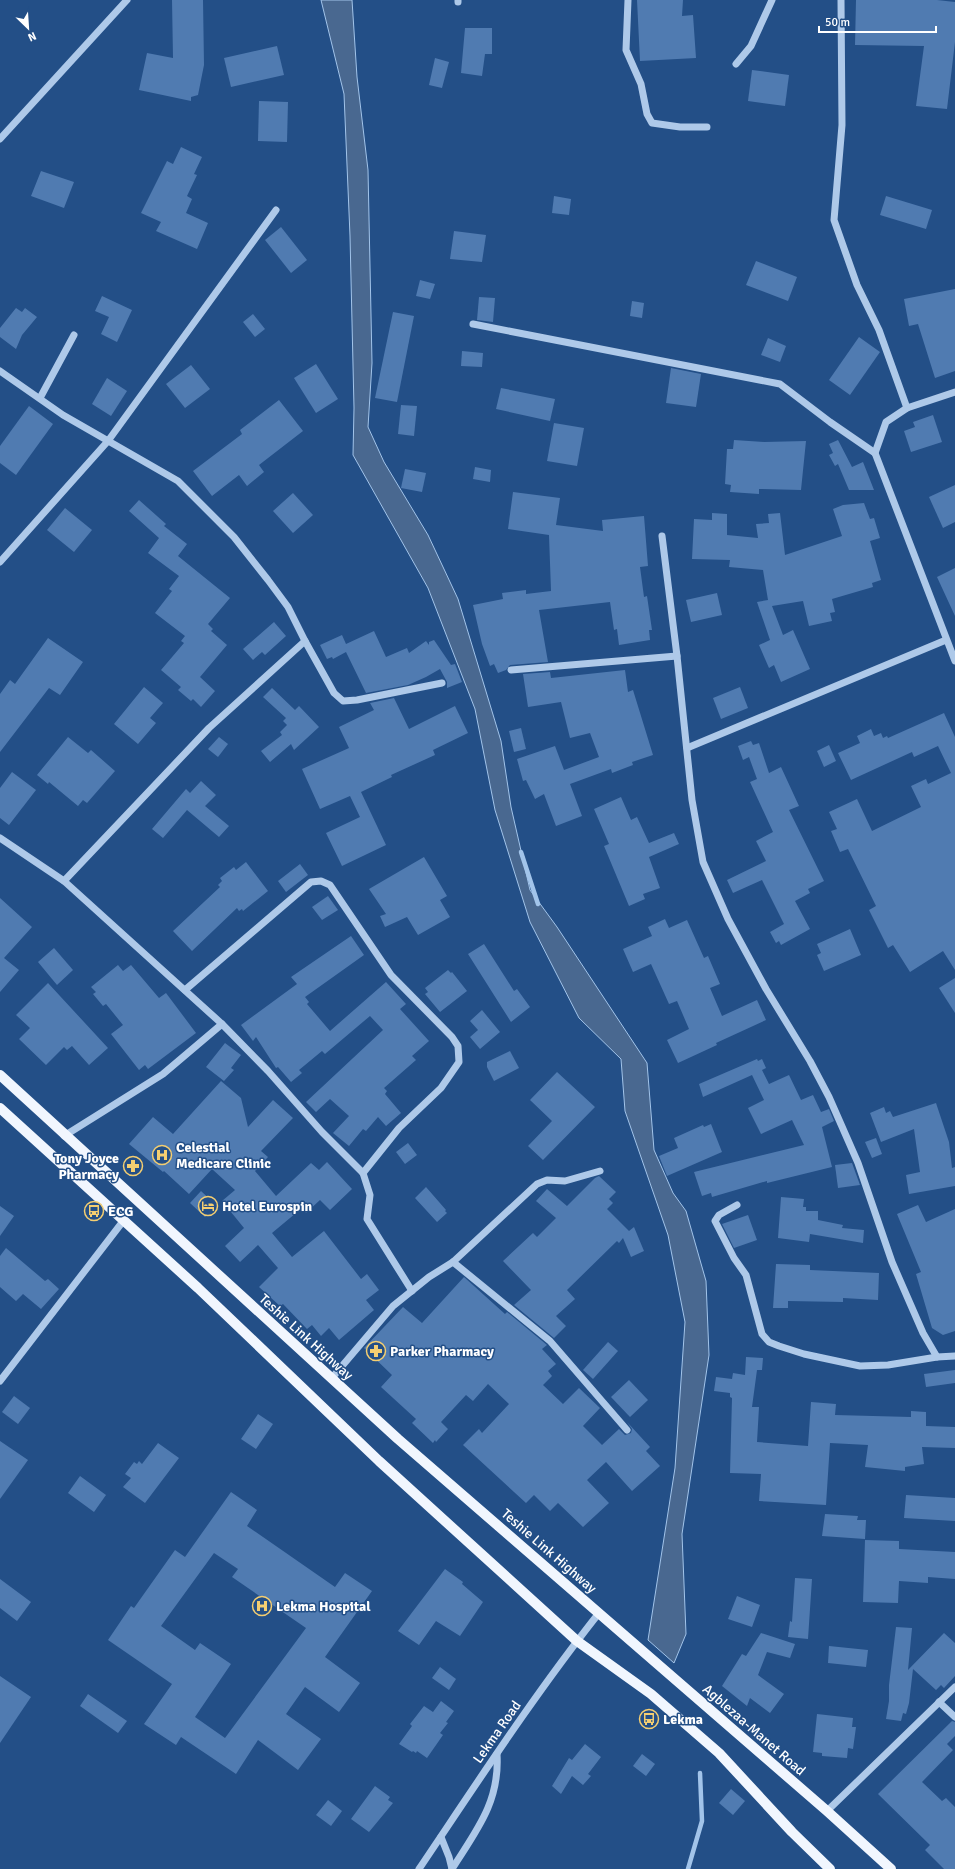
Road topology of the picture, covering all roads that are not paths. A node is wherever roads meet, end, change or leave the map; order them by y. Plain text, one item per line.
1 (127, 0) edge
2 (628, 0) edge
3 (772, 0) edge
4 (842, 0) edge
5 (736, 64) dead end
6 (707, 127) dead end
7 (0, 139) edge
8 (276, 210) dead end
9 (472, 324) dead end
10 (74, 335) dead end
11 (0, 371) edge
12 (955, 392) edge
13 (40, 398) junction
14 (907, 408) junction
15 (108, 440) junction
16 (875, 453) junction
17 (662, 536) dead end
18 (0, 562) edge
19 (946, 640) junction
20 (305, 641) junction
21 (677, 656) junction
22 (955, 661) edge
23 (511, 670) dead end
24 (442, 683) dead end
25 (687, 748) junction
26 (0, 838) edge
27 (64, 881) junction
28 (185, 990) junction
29 (222, 1024) junction
30 (0, 1075) edge
31 (0, 1108) edge
32 (64, 1136) junction
33 (600, 1170) dead end
34 (363, 1173) junction
35 (737, 1205) dead end
36 (124, 1220) junction
37 (454, 1262) junction
38 (412, 1291) junction
39 (955, 1356) edge
40 (937, 1357) junction
41 (331, 1378) junction
42 (0, 1381) edge
43 (628, 1430) dead end
44 (599, 1613) junction
45 (577, 1641) junction
46 (955, 1687) edge
47 (939, 1702) junction
48 (955, 1717) edge
49 (497, 1754) junction
50 (827, 1811) junction
51 (441, 1837) junction
52 (419, 1869) edge
53 (452, 1869) edge
54 (830, 1869) edge
55 (891, 1869) edge

1 - 7 street
2 - 6 street
3 - 5 street
4 - 14 street
8 - 15 street
9 - 16 street
10 - 13 street
11 - 13 street
12 - 14 street
13 - 15 street
14 - 16 street
15 - 18 street
15 - 20 street
16 - 19 street
17 - 21 street
19 - 22 street
19 - 25 street
20 - 24 street
20 - 27 street
21 - 23 street
21 - 25 street
25 - 40 street
26 - 27 street
27 - 28 street
28 - 29 street
28 - 34 street
29 - 32 street
29 - 34 street
30 - 32 main road, Teshie Link Highway
31 - 36 main road
32 - 41 main road, Teshie Link Highway
33 - 37 street
34 - 38 street
35 - 40 street
36 - 42 street
36 - 45 main road
37 - 38 street
37 - 43 street
38 - 41 street
39 - 40 street
41 - 44 main road, Teshie Link Highway
44 - 45 street, Lekma Road
44 - 50 main road, Agblezaa-Manet Road
45 - 49 street, Lekma Road
45 - 54 main road
46 - 47 street
47 - 48 street
47 - 50 street
49 - 51 street, Lekma Road
49 - 53 street
50 - 55 main road, Agblezaa-Manet Road
51 - 52 street, Lekma Road
51 - 53 street

